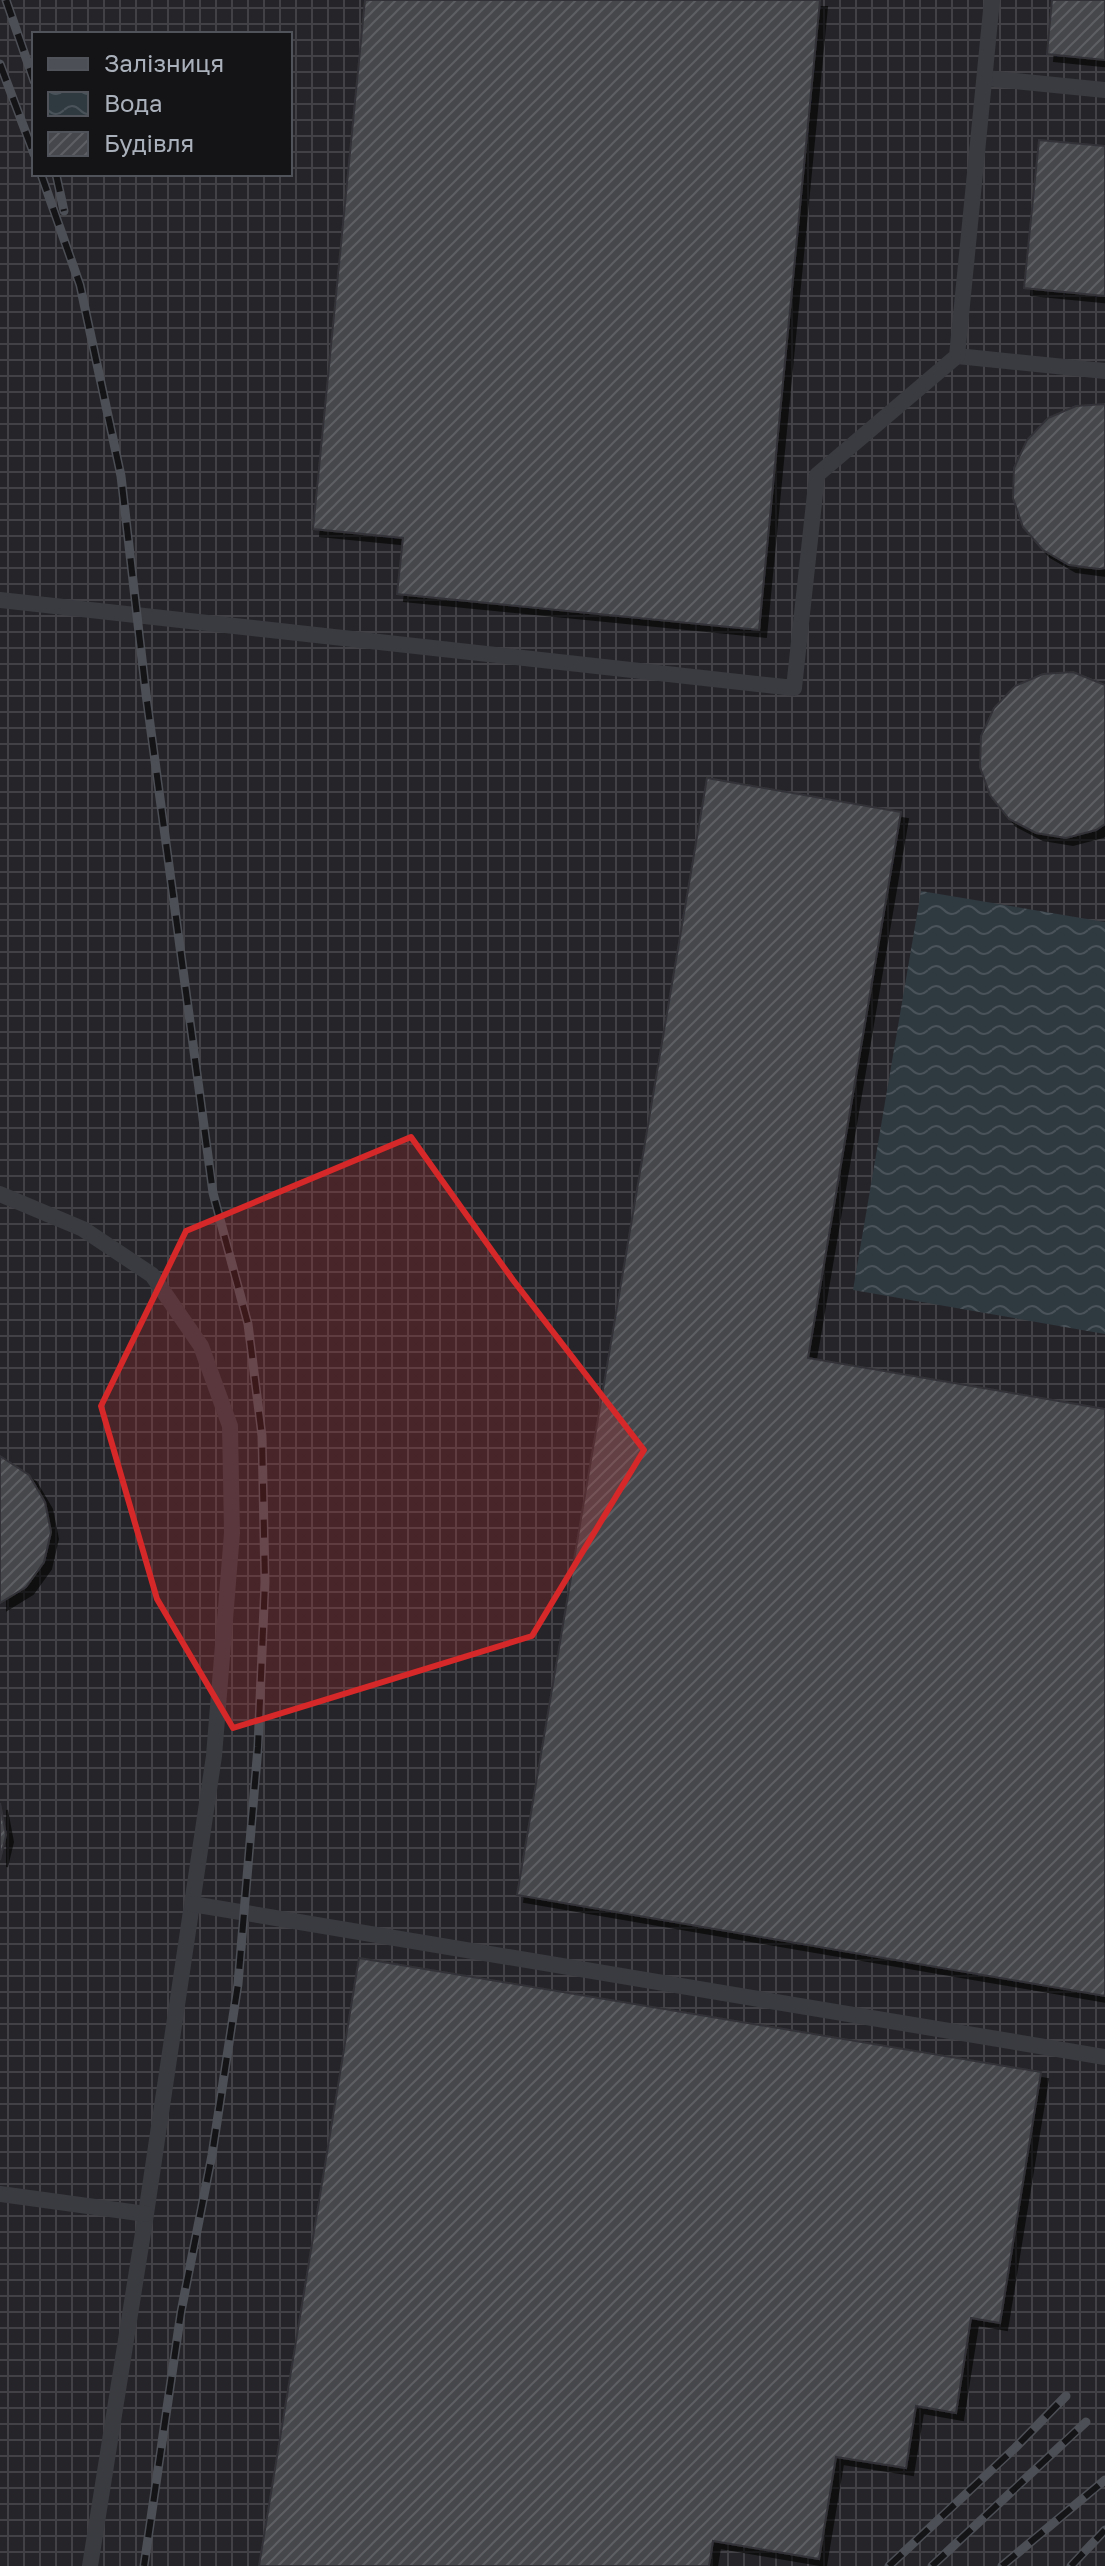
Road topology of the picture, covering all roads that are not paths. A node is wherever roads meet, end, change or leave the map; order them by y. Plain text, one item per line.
1 (992, 0) edge
2 (985, 78) junction
3 (1105, 90) edge
4 (957, 356) junction
5 (1105, 371) edge
6 (0, 600) edge
7 (0, 1194) edge
8 (192, 1904) junction
9 (1105, 2057) edge
10 (0, 2194) edge
11 (146, 2214) junction
12 (90, 2566) edge

1 - 2 lane
2 - 3 lane
2 - 4 lane
4 - 5 lane
4 - 6 lane
7 - 8 lane
8 - 9 lane
8 - 11 lane
10 - 11 lane
11 - 12 lane

